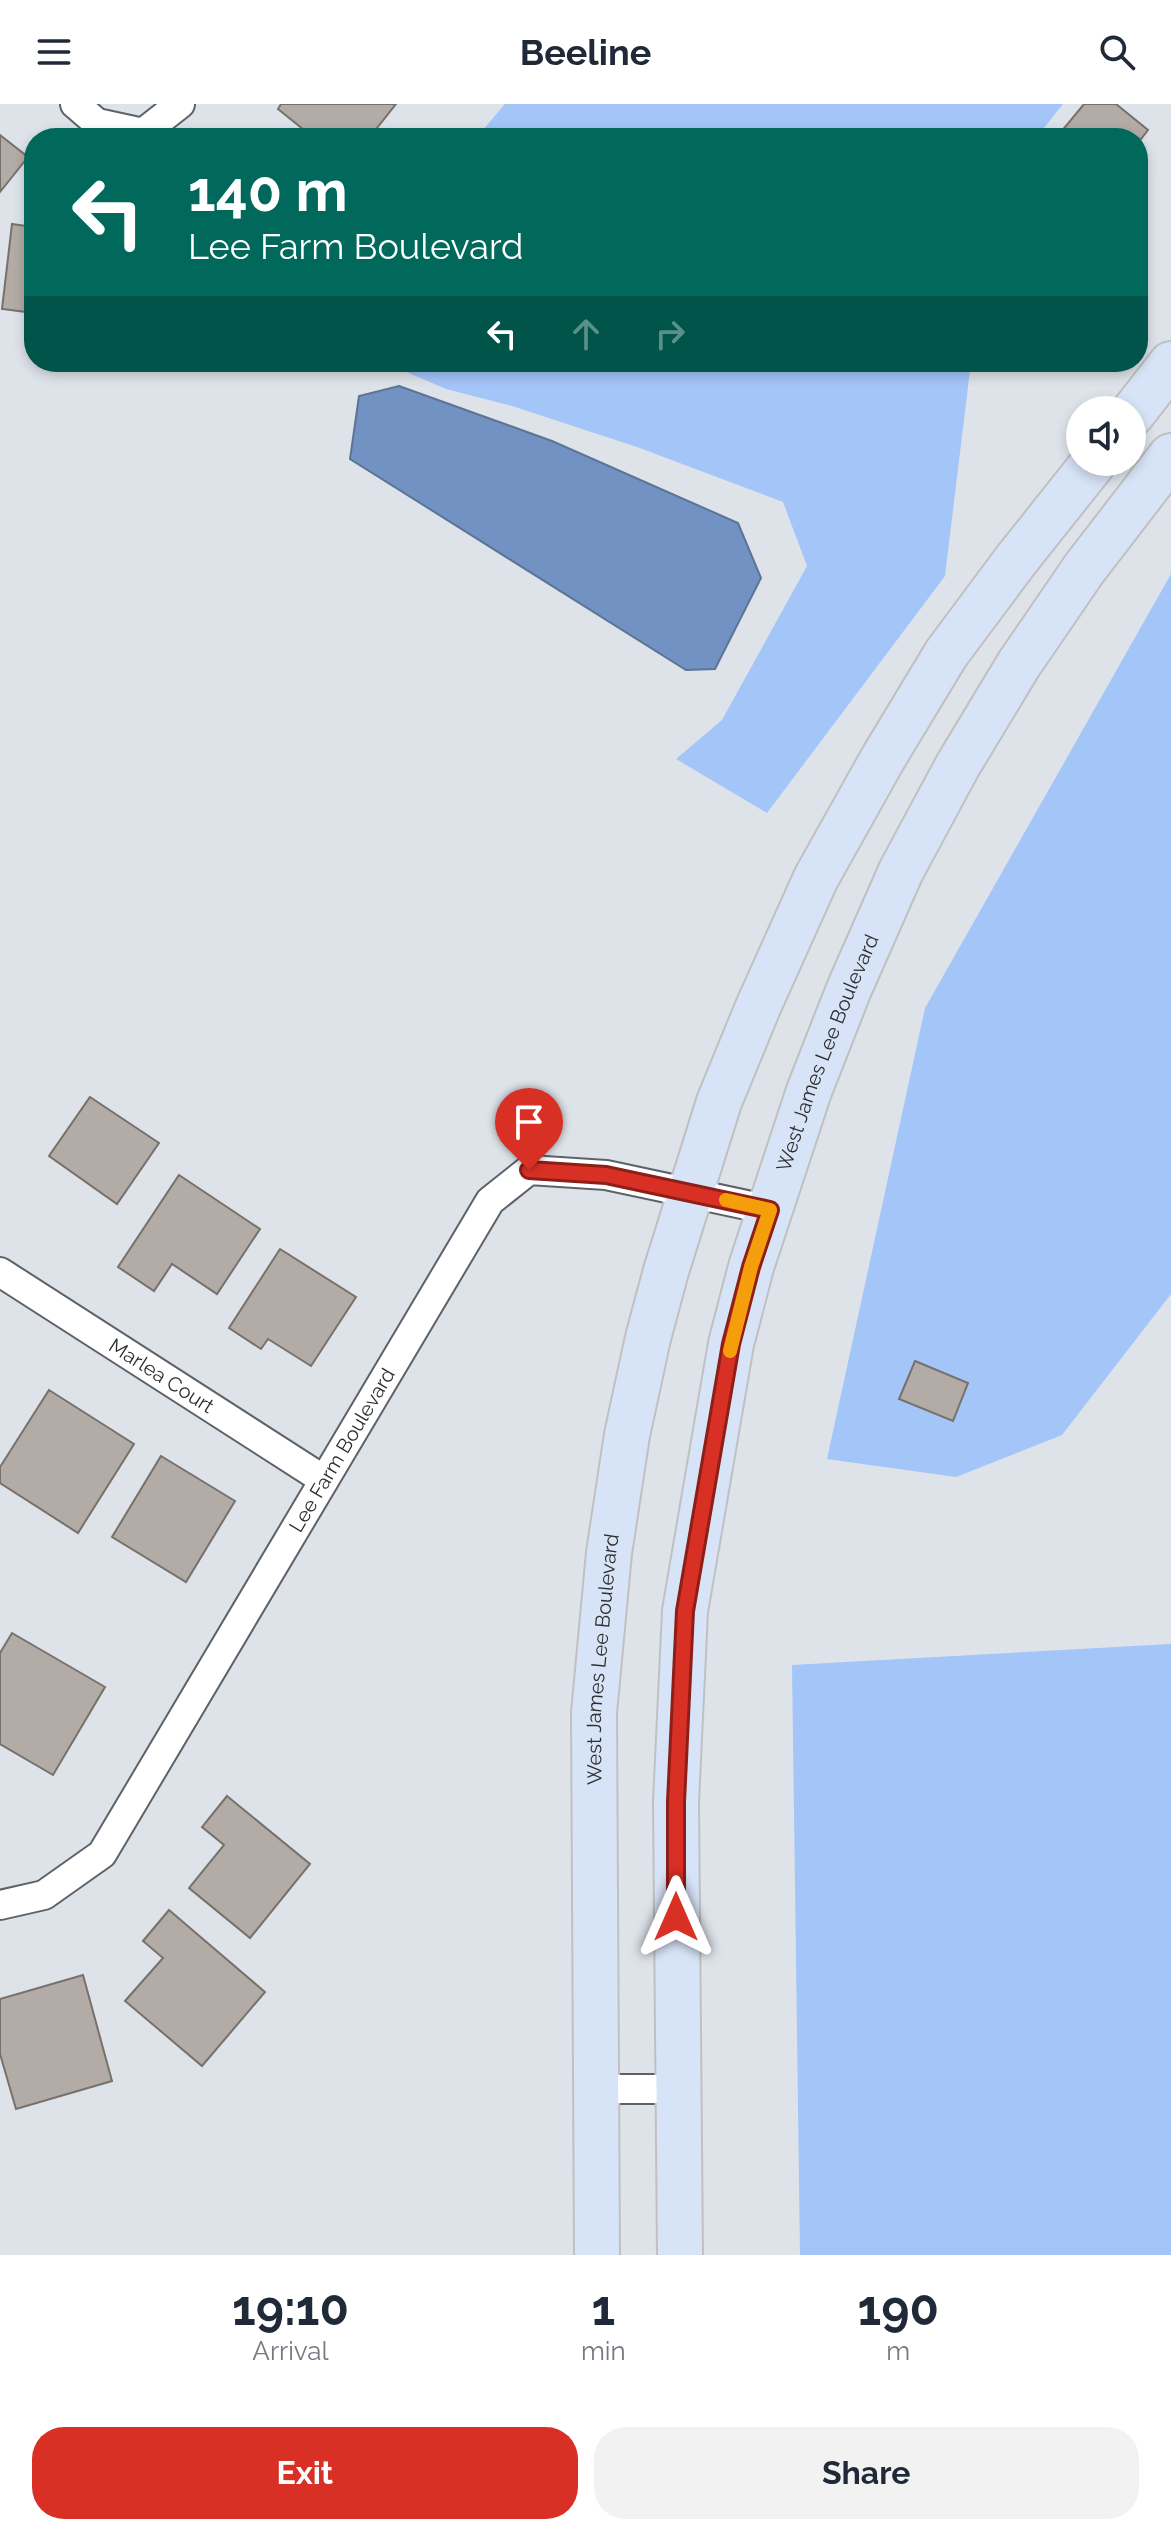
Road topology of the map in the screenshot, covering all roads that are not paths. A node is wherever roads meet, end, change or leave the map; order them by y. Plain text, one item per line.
1 (75, 104) edge
2 (180, 104) edge
3 (120, 128) edge
4 (149, 128) edge
5 (1171, 364) edge
6 (1146, 396) edge
7 (1171, 456) edge
8 (1083, 476) edge
9 (691, 1192) junction
10 (770, 1210) junction
11 (0, 1272) edge
12 (324, 1480) junction
13 (0, 1905) edge
14 (595, 2089) junction
15 (679, 2089) junction
16 (597, 2255) edge
17 (680, 2255) edge

1 - 3 street
2 - 4 street
5 - 6 main road
7 - 10 main road, West James Lee Boulevard
8 - 9 main road, West James Lee Boulevard
9 - 10 street, Lee Farm Boulevard
9 - 12 street, Lee Farm Boulevard
9 - 14 main road, West James Lee Boulevard
10 - 15 main road, West James Lee Boulevard
11 - 12 street, Marlea Court
12 - 13 street, Lee Farm Boulevard
14 - 15 street
14 - 16 main road, West James Lee Boulevard
15 - 17 main road, West James Lee Boulevard

